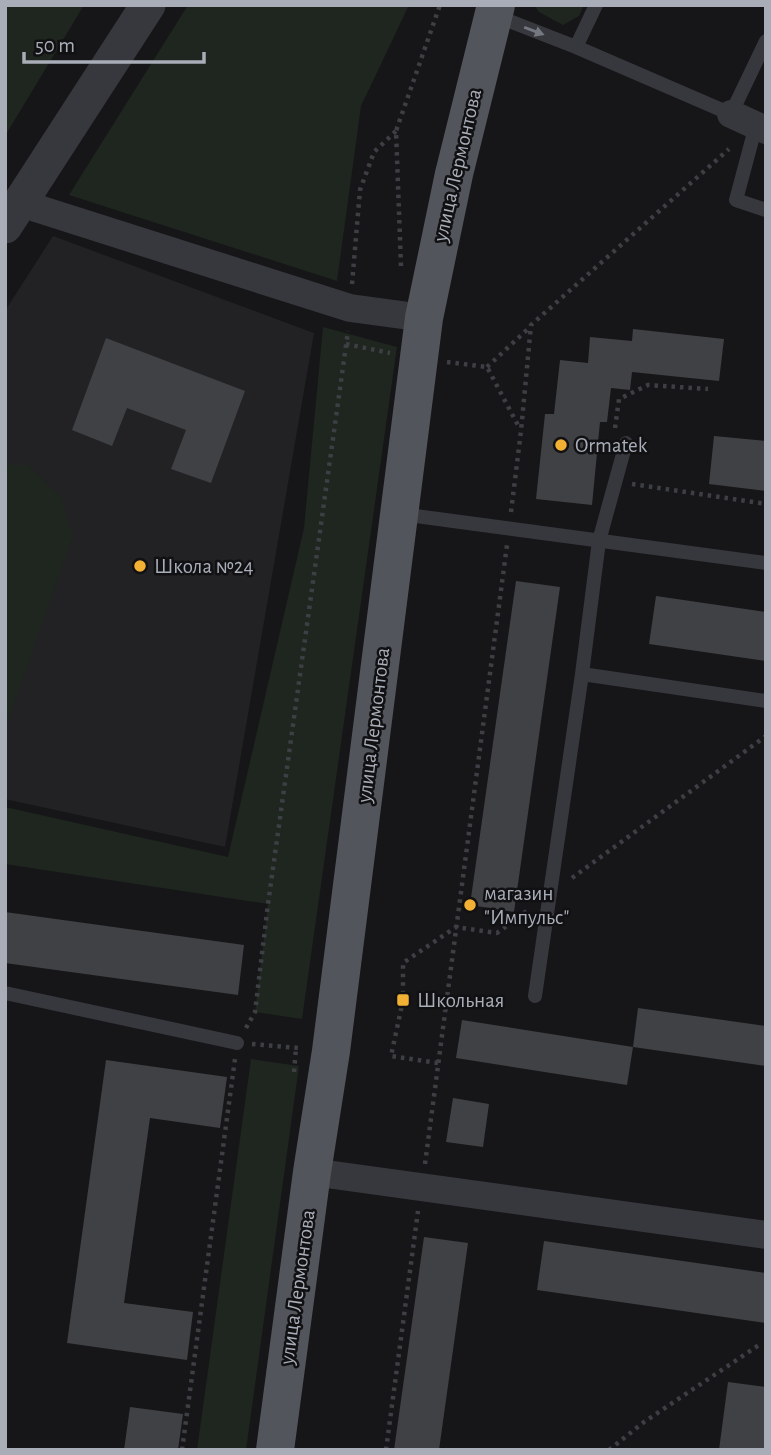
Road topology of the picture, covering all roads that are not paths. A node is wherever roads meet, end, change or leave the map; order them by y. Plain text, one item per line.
1 (148, 5) edge
2 (596, 5) edge
3 (494, 10) edge
4 (766, 41) edge
5 (576, 47) junction
6 (751, 123) edge
7 (10, 209) edge
8 (766, 210) edge
9 (414, 317) junction
10 (620, 441) road end
11 (399, 514) junction
12 (599, 541) junction
13 (766, 563) edge
14 (582, 674) junction
15 (766, 701) edge
16 (5, 993) edge
17 (535, 996) dead end
18 (237, 1042) road end
19 (312, 1172) junction
20 (766, 1235) edge
21 (275, 1450) edge

1 - 7 street
2 - 5 lane
3 -> 5 lane
3 - 9 main road, улица Лермонтова
4 - 6 lane
5 - 6 lane
6 - 8 lane
7 - 9 street
9 - 11 main road, улица Лермонтова
10 - 12 lane
11 - 12 lane
11 - 19 main road, улица Лермонтова
12 - 13 lane
12 - 14 lane
14 - 15 lane
14 - 17 lane
16 - 18 lane
19 - 20 street
19 - 21 main road, улица Лермонтова

